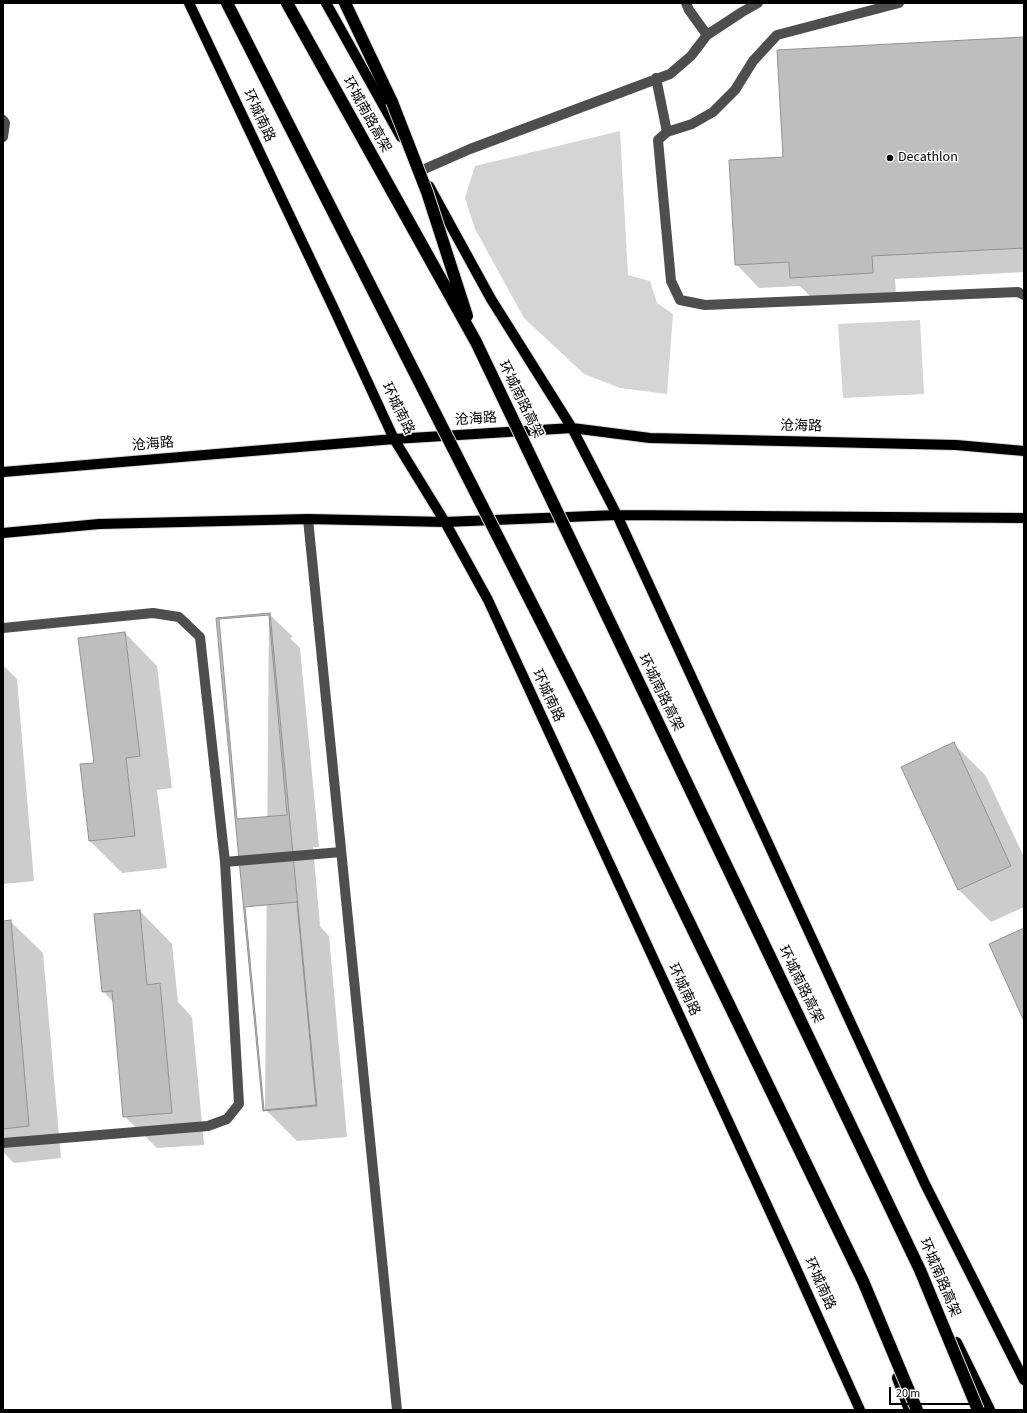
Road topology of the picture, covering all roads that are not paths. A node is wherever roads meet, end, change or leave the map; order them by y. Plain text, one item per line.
1 (189, 3) edge
2 (227, 3) edge
3 (287, 3) edge
4 (326, 3) edge
5 (345, 3) edge
6 (686, 3) edge
7 (758, 3) edge
8 (899, 3) edge
9 (707, 35) junction
10 (656, 78) junction
11 (3, 120) edge
12 (667, 132) junction
13 (3, 137) edge
14 (420, 172) junction
15 (1024, 295) edge
16 (476, 342) junction
17 (572, 428) junction
18 (394, 439) junction
19 (1024, 451) edge
20 (3, 472) edge
21 (617, 515) junction
22 (1024, 518) edge
23 (308, 519) junction
24 (446, 522) junction
25 (3, 533) edge
26 (3, 628) edge
27 (341, 852) junction
28 (225, 862) junction
29 (3, 1143) edge
30 (920, 1270) junction
31 (863, 1281) junction
32 (1024, 1380) edge
33 (397, 1410) edge
34 (860, 1410) edge
35 (910, 1410) edge
36 (917, 1410) edge
37 (978, 1410) edge
38 (989, 1410) edge

1 - 18 main road, 环城南路
2 - 31 highway, bridge
3 - 16 highway, 环城南路高架, bridge
4 - 14 main road
5 - 16 highway, bridge
6 - 9 street
7 - 9 street
8 - 12 street
9 - 10 street
10 - 12 street
10 - 14 street
11 - 13 street
12 - 15 street
14 - 17 main road
16 - 30 highway, 环城南路高架, bridge
17 - 18 main road, 沧海路
17 - 19 main road, 沧海路
17 - 21 main road
18 - 20 main road, 沧海路
18 - 24 main road, 环城南路
21 - 22 main road
21 - 24 main road
21 - 32 main road
23 - 24 main road
23 - 25 main road
23 - 27 street
24 - 34 main road, 环城南路
26 - 28 street
27 - 28 street
27 - 33 street
28 - 29 street
30 - 37 highway, 环城南路高架, bridge
30 - 38 highway, bridge
31 - 35 highway, bridge
31 - 36 highway, bridge

